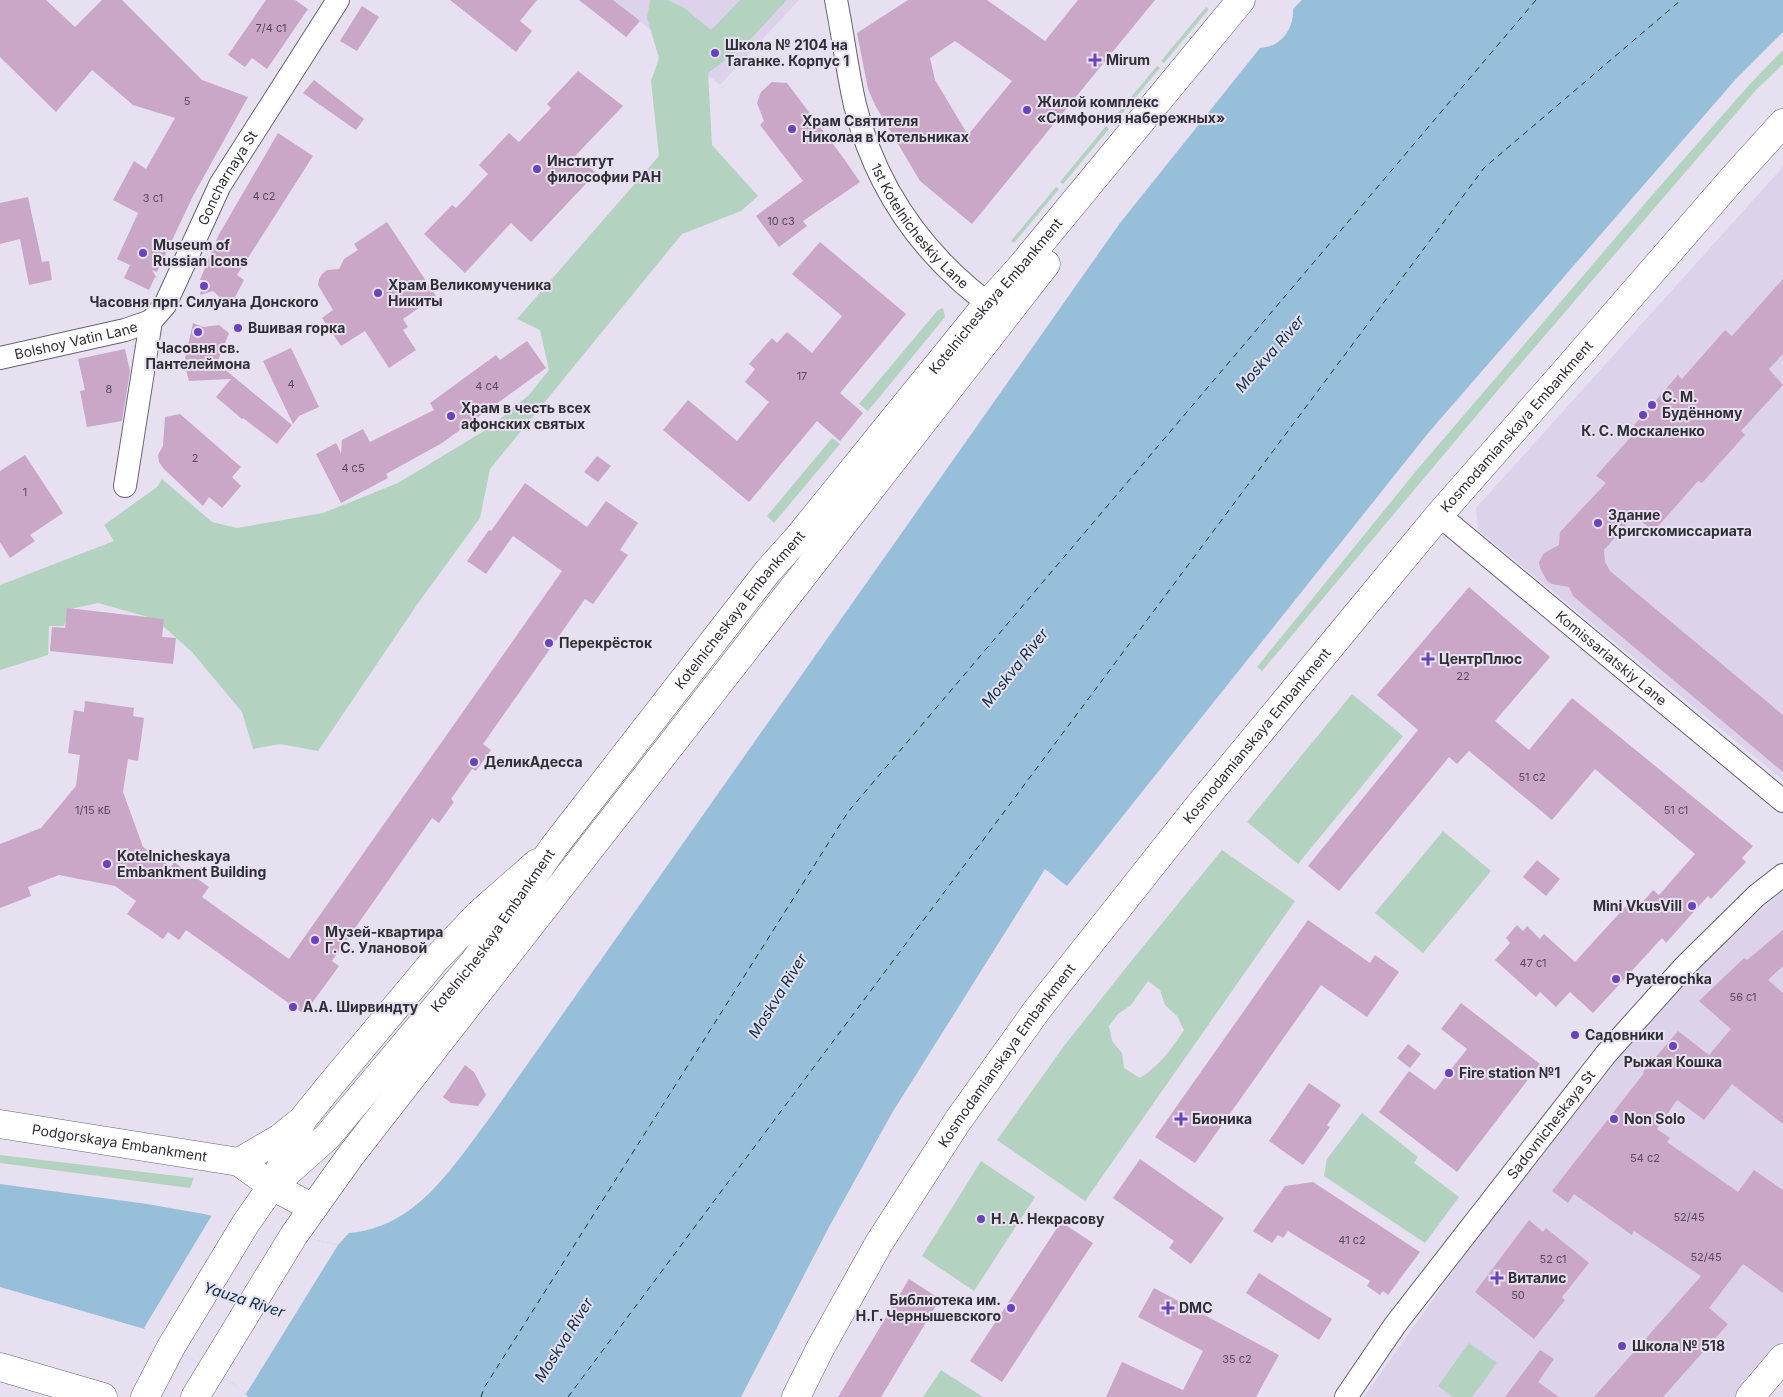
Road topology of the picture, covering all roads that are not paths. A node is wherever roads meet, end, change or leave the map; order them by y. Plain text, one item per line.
1 (836, 0) edge
2 (1241, 0) edge
3 (1261, 0) edge
4 (332, 3) edge
5 (1783, 123) edge
6 (996, 310) junction
7 (151, 321) junction
8 (0, 358) edge
9 (125, 486) dead end
10 (1439, 515) junction
11 (1783, 801) edge
12 (553, 848) junction
13 (1783, 875) edge
14 (303, 1119) junction
15 (0, 1124) edge
16 (238, 1162) junction
17 (272, 1186) junction
18 (313, 1208) junction
19 (1783, 1358) edge
20 (0, 1367) edge
21 (102, 1397) edge
22 (145, 1397) edge
23 (194, 1397) edge
24 (796, 1397) edge
25 (1346, 1397) edge
26 (1750, 1397) edge

1 - 6 street, 1st Kotelnicheskiy Lane
2 - 6 main road, Kotelnicheskaya Embankment
3 - 6 main road, Kotelnicheskaya Embankment
4 - 7 street, Goncharnaya St
5 - 10 main road, Kosmodamianskaya Embankment
6 - 12 main road, Kotelnicheskaya Embankment
6 - 18 main road, Kotelnicheskaya Embankment
7 - 8 street, Bolshoy Vatin Lane
7 - 9 street, Goncharnaya St
10 - 11 street, Komissariatskiy Lane
10 - 24 main road, Kosmodamianskaya Embankment
12 - 14 main road
12 - 17 main road, Kotelnicheskaya Embankment
13 - 25 street, Sadovnicheskaya St
14 - 16 main road
14 - 17 main road
15 - 16 main road, Podgorskaya Embankment
16 - 17 main road
17 - 18 main road
17 - 22 main road, Kotelnicheskaya Embankment
18 - 23 main road, Kotelnicheskaya Embankment
19 - 26 main road
20 - 21 main road

